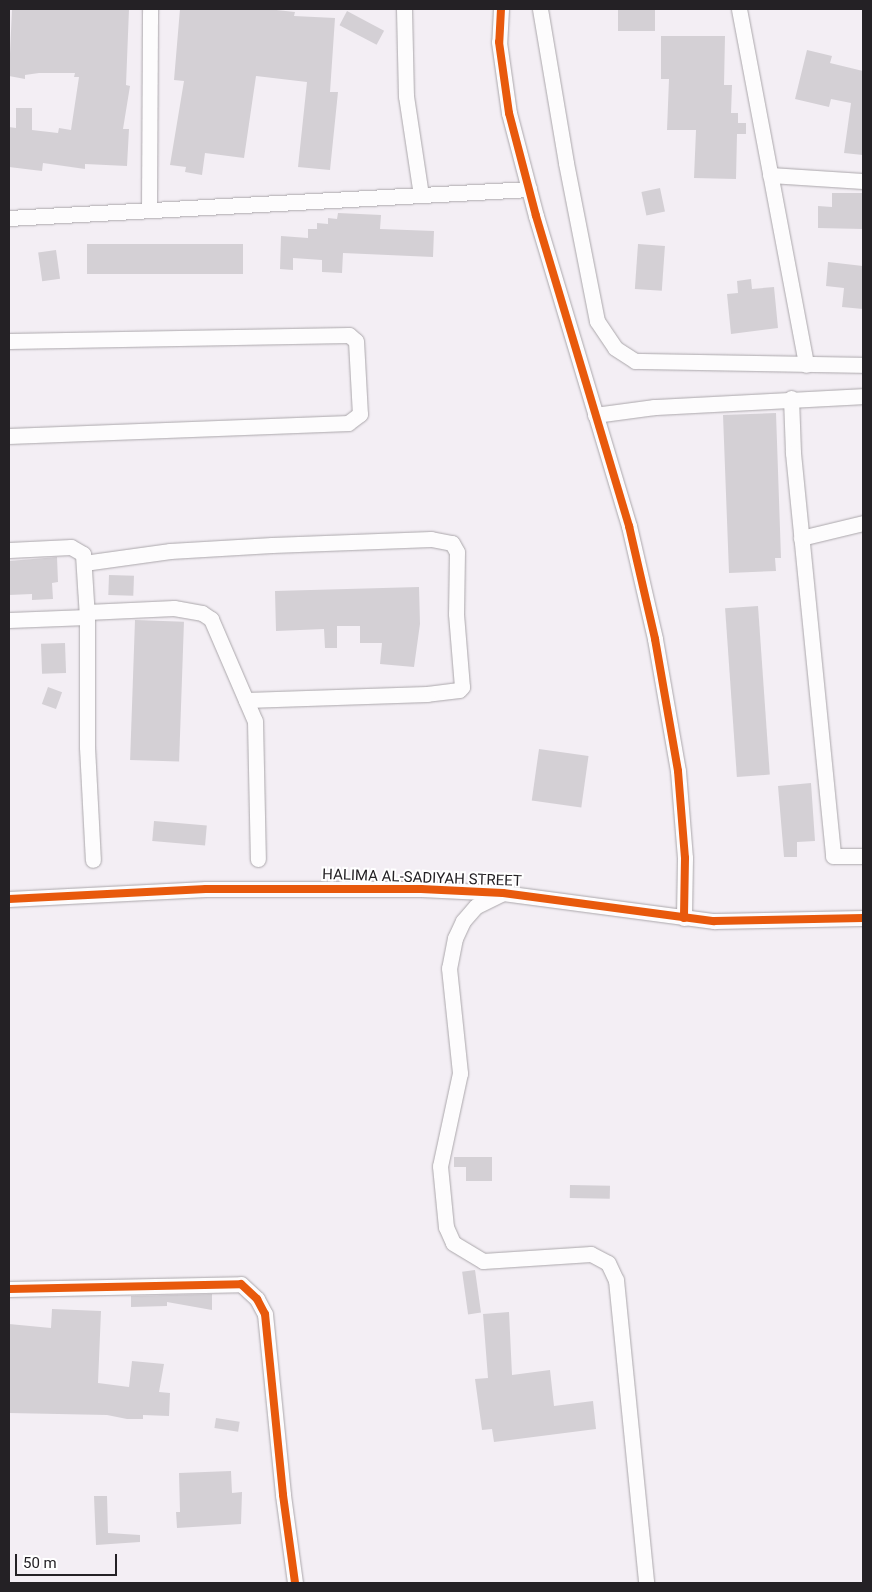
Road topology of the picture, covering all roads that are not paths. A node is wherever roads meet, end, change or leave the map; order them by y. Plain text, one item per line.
1 (150, 9) edge
2 (404, 9) edge
3 (501, 9) edge
4 (540, 9) edge
5 (739, 9) edge
6 (770, 175) junction
7 (863, 181) edge
8 (529, 189) junction
9 (421, 195) junction
10 (150, 210) junction
11 (9, 218) edge
12 (9, 341) edge
13 (806, 365) junction
14 (863, 365) edge
15 (863, 396) edge
16 (791, 398) junction
17 (595, 415) junction
18 (9, 436) edge
19 (863, 524) edge
20 (801, 538) junction
21 (9, 550) edge
22 (84, 563) junction
23 (87, 614) junction
24 (9, 620) edge
25 (246, 700) junction
26 (863, 856) edge
27 (258, 859) dead end
28 (93, 860) dead end
29 (502, 892) junction
30 (9, 899) edge
31 (684, 918) junction
32 (863, 918) edge
33 (9, 1289) edge
34 (295, 1583) edge
35 (646, 1583) edge

1 - 10 street
2 - 9 street
3 - 8 street
4 - 13 street
5 - 6 street
6 - 7 street
6 - 13 street
8 - 9 street
8 - 17 street
9 - 10 street
10 - 11 street
12 - 18 street
13 - 14 street
15 - 16 street
16 - 17 street
16 - 20 street
17 - 31 street
19 - 20 street
20 - 26 street
21 - 22 street
22 - 23 street
22 - 25 street
23 - 24 street
23 - 25 street
23 - 28 street
25 - 27 street
29 - 30 street, HALIMA AL-SADIYAH STREET
29 - 31 street, HALIMA AL-SADIYAH STREET
29 - 35 street
31 - 32 street, HALIMA AL-SADIYAH STREET
33 - 34 street

